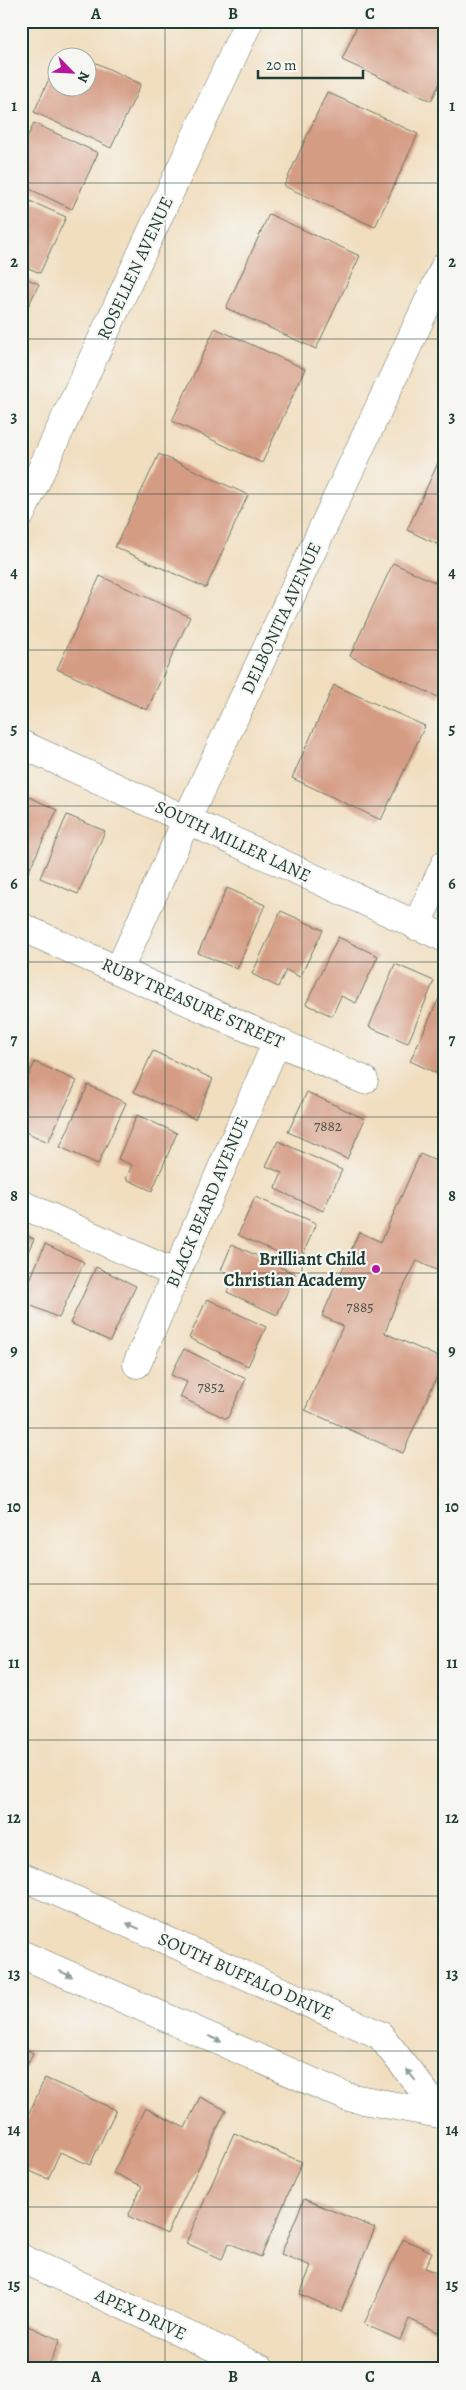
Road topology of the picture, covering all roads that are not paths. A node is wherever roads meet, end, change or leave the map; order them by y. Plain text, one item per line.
1 (249, 21) edge
2 (445, 266) edge
3 (21, 514) edge
4 (21, 744) edge
5 (187, 819) junction
6 (445, 864) edge
7 (416, 926) junction
8 (21, 927) edge
9 (445, 938) edge
10 (119, 970) junction
11 (277, 1041) junction
12 (364, 1080) dead end
13 (21, 1204) edge
14 (176, 1274) junction
15 (137, 1364) dead end
16 (21, 1876) edge
17 (21, 1954) edge
18 (444, 2111) edge
19 (21, 2258) edge
20 (261, 2369) edge

1 - 3 street, ROSELLEN AVENUE
2 - 5 street, DELBONITA AVENUE
4 - 5 street, SOUTH MILLER LANE
5 - 7 street, SOUTH MILLER LANE
5 - 10 street, DELBONITA AVENUE
6 - 7 street
7 - 9 street, SOUTH MILLER LANE
8 - 10 street, RUBY TREASURE STREET
10 - 11 street, RUBY TREASURE STREET
11 - 12 street, RUBY TREASURE STREET
11 - 14 street, BLACK BEARD AVENUE
13 - 14 street
14 - 15 street, BLACK BEARD AVENUE
18 -> 16 street, SOUTH BUFFALO DRIVE
17 -> 18 street, SOUTH BUFFALO DRIVE
19 - 20 street, APEX DRIVE

